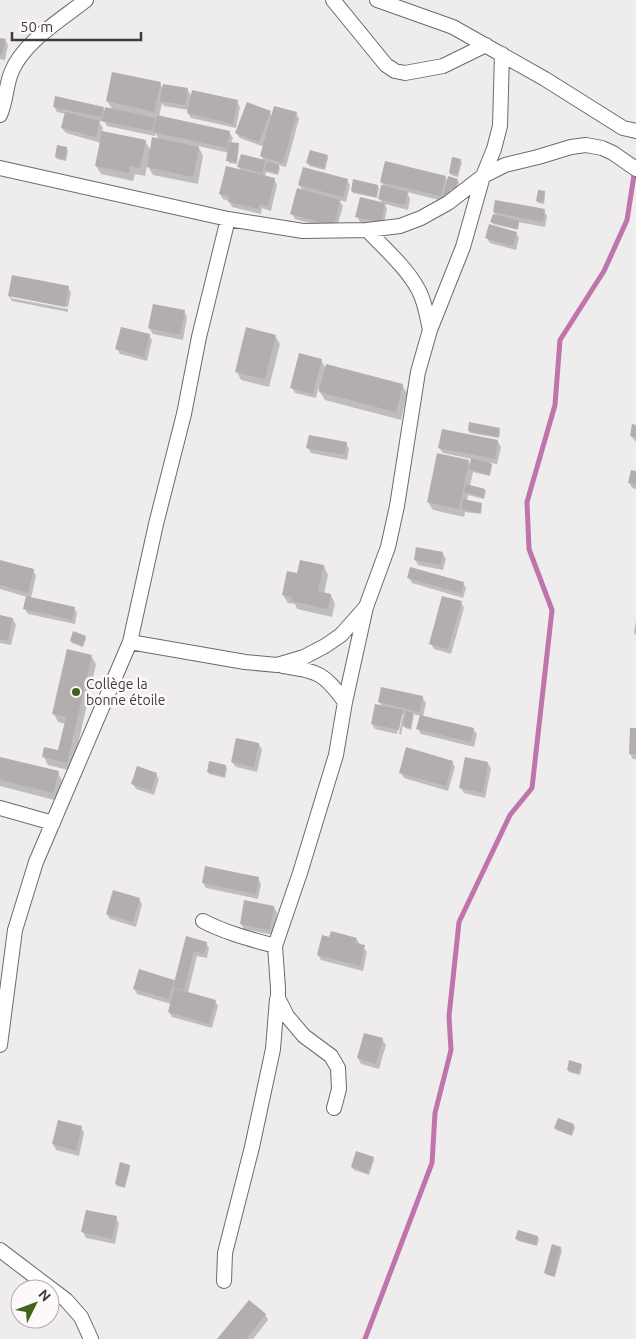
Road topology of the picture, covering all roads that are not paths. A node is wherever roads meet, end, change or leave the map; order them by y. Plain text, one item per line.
1 (86, 0) edge
2 (333, 0) edge
3 (377, 0) edge
4 (486, 45) junction
5 (502, 54) junction
6 (0, 114) edge
7 (636, 131) edge
8 (0, 168) edge
9 (636, 169) edge
10 (483, 176) junction
11 (228, 219) junction
12 (367, 230) junction
13 (430, 330) junction
14 (366, 607) junction
15 (130, 642) junction
16 (277, 666) junction
17 (345, 702) junction
18 (0, 808) edge
19 (53, 823) junction
20 (203, 921) dead end
21 (275, 946) junction
22 (278, 998) junction
23 (2, 1018) edge
24 (0, 1045) edge
25 (334, 1108) dead end
26 (0, 1250) edge
27 (224, 1281) dead end
28 (91, 1339) edge

1 - 6 street
2 - 4 street
3 - 4 street
4 - 5 street
5 - 7 street
5 - 10 street
8 - 11 street
9 - 10 street
10 - 12 street
10 - 13 street
11 - 12 street
11 - 15 street
12 - 13 street
13 - 14 street
14 - 16 street
14 - 17 street
15 - 16 street
15 - 19 street
16 - 17 street
17 - 21 street
18 - 19 street
19 - 23 street
20 - 21 street
21 - 22 street
22 - 25 street
22 - 27 street
23 - 24 street
26 - 28 street

